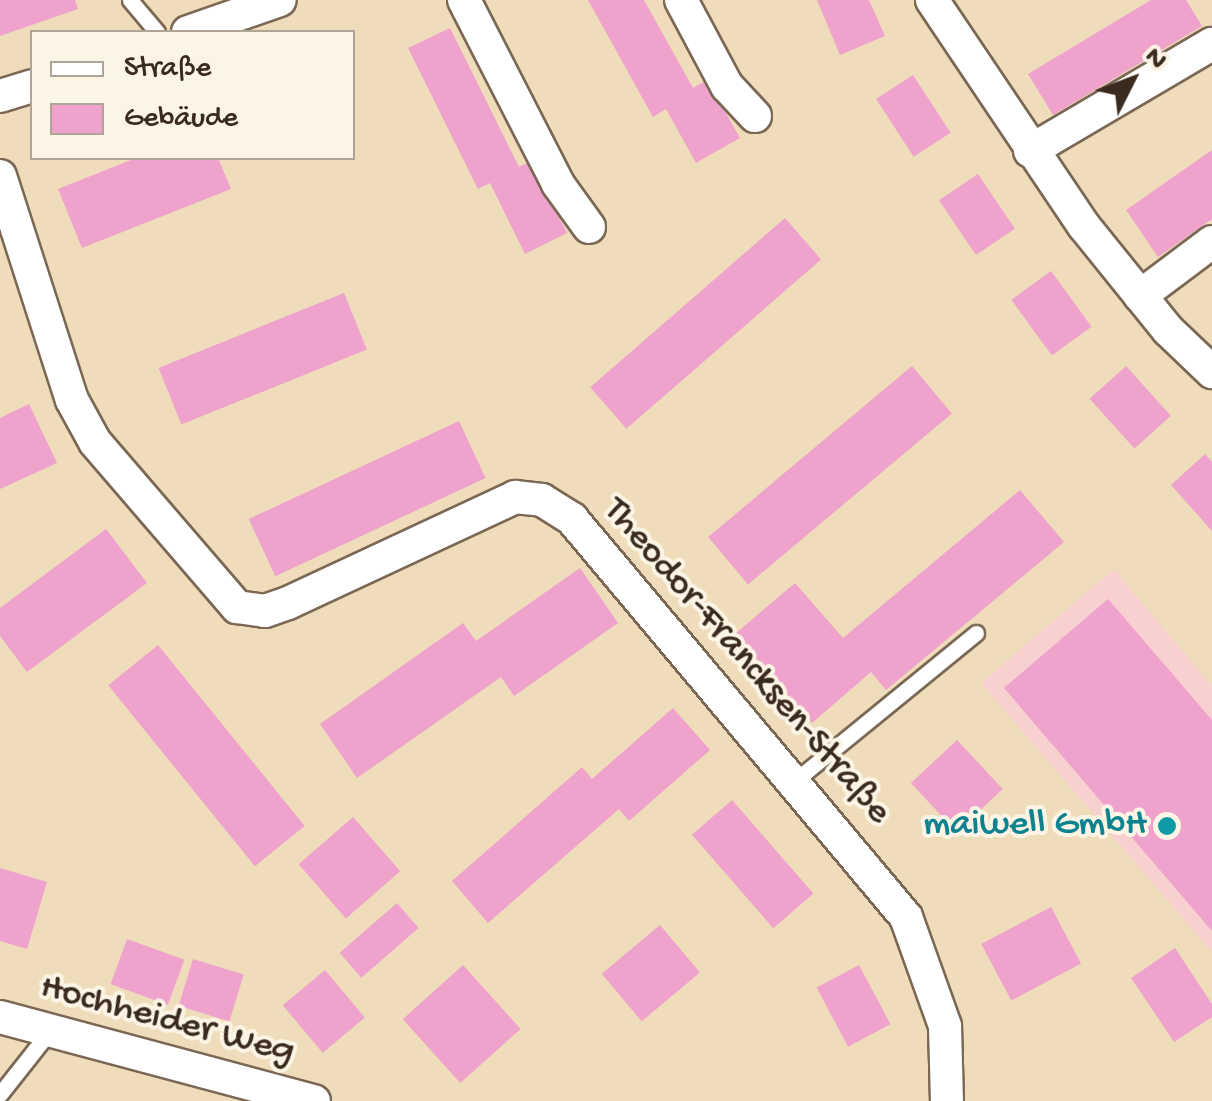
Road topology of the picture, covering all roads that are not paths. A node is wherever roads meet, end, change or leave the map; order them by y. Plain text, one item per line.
1 (130, 0) edge
2 (280, 0) edge
3 (464, 0) edge
4 (682, 0) edge
5 (932, 0) edge
6 (155, 30) edge
7 (194, 30) edge
8 (1212, 44) edge
9 (30, 87) edge
10 (0, 96) edge
11 (755, 116) dead end
12 (1030, 152) junction
13 (0, 176) edge
14 (589, 227) dead end
15 (1212, 242) edge
16 (1140, 296) junction
17 (1212, 372) edge
18 (976, 633) dead end
19 (796, 780) junction
20 (0, 1017) edge
21 (49, 1032) junction
22 (0, 1094) edge
23 (314, 1101) edge
24 (947, 1101) edge

1 - 6 lane
2 - 7 street
3 - 14 street
4 - 11 street
5 - 12 street
8 - 12 street
9 - 10 street
12 - 16 street
13 - 19 street, Theodor-Francksen-Straße
15 - 16 street
16 - 17 street
18 - 19 lane
19 - 24 street, Theodor-Francksen-Straße
20 - 21 street, Hochheider Weg
21 - 22 lane
21 - 23 street, Hochheider Weg

